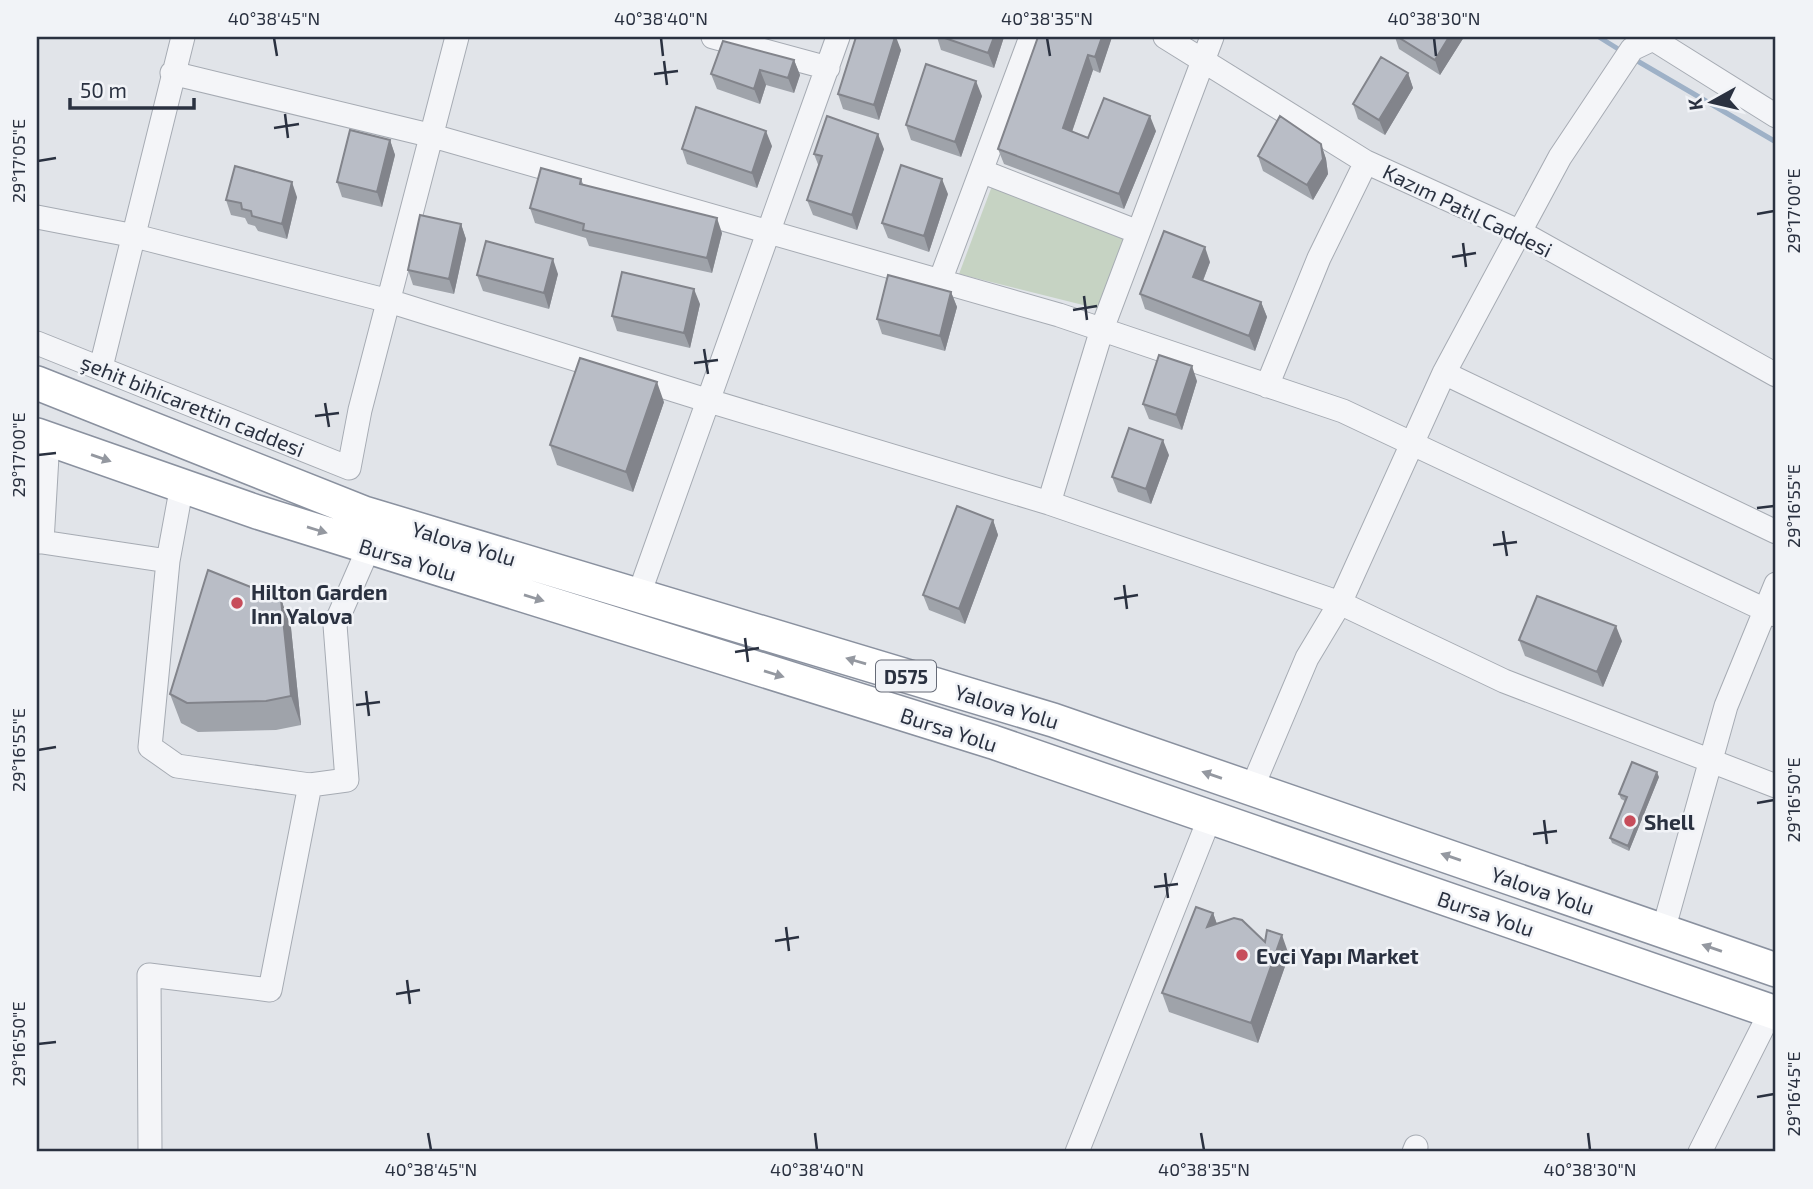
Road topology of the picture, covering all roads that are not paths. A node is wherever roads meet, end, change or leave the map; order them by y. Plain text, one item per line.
1 (183, 37) edge
2 (457, 37) edge
3 (713, 37) edge
4 (838, 37) edge
5 (1031, 37) edge
6 (1165, 37) edge
7 (1212, 37) edge
8 (1201, 59) junction
9 (828, 68) junction
10 (172, 73) junction
11 (1776, 116) edge
12 (433, 136) junction
13 (1366, 162) junction
14 (981, 171) junction
15 (37, 217) edge
16 (1138, 232) junction
17 (1520, 232) junction
18 (769, 233) junction
19 (135, 236) junction
20 (940, 281) junction
21 (389, 301) junction
22 (1102, 329) junction
23 (37, 344) edge
24 (101, 367) junction
25 (1444, 373) junction
26 (1776, 374) edge
27 (37, 383) edge
28 (1267, 386) junction
29 (706, 400) junction
30 (43, 437) edge
31 (1411, 443) junction
32 (182, 485) junction
33 (1049, 503) junction
34 (1776, 532) edge
35 (40, 542) edge
36 (369, 547) junction
37 (168, 561) junction
38 (1776, 584) edge
39 (638, 597) junction
40 (1340, 603) junction
41 (1770, 612) edge
42 (1711, 760) junction
43 (310, 785) junction
44 (1776, 786) edge
45 (1252, 789) junction
46 (1210, 817) junction
47 (1663, 931) junction
48 (1776, 970) edge
49 (1774, 1012) edge
50 (150, 1152) edge
51 (1077, 1152) edge
52 (1700, 1152) edge

1 - 10 street
2 - 12 street
3 - 9 street
4 - 9 street
5 - 14 street
6 - 8 street, Kazım Patıl Caddesi
7 - 8 street
8 - 13 street, Kazım Patıl Caddesi
8 - 16 street
9 - 18 street
10 - 12 street
10 - 19 street
11 - 17 street
12 - 18 street
12 - 21 street
13 - 17 street, Kazım Patıl Caddesi
13 - 28 street
14 - 16 street
14 - 20 street
15 - 19 street
16 - 22 street
17 - 25 street
17 - 26 street, Kazım Patıl Caddesi
18 - 20 street
18 - 29 street
19 - 21 street
19 - 24 street
20 - 22 street
21 - 24 street, şehit bihicarettin caddesi
21 - 29 street
22 - 28 street
22 - 33 street
23 - 24 street, şehit bihicarettin caddesi
25 - 31 street
25 - 34 street
27 - 39 highway, Yalova Yolu / D575
28 - 31 street
29 - 33 street
29 - 39 street
30 -> 32 highway, Bursa Yolu / D575
30 - 35 street
31 - 40 street
31 - 41 street
32 -> 36 highway, Bursa Yolu / D575
32 - 37 street
33 - 40 street
35 - 37 street
36 - 43 street
36 -> 46 highway, Bursa Yolu / D575
37 - 43 street
38 - 41 street
45 -> 39 highway, Yalova Yolu / D575
40 - 42 street
40 - 45 street
41 - 42 street
42 - 44 street
42 - 47 street
43 - 50 street
47 -> 45 highway, Yalova Yolu / D575
46 - 49 highway, Bursa Yolu / D575
46 - 51 street
48 -> 47 highway, Yalova Yolu / D575
49 - 52 street

